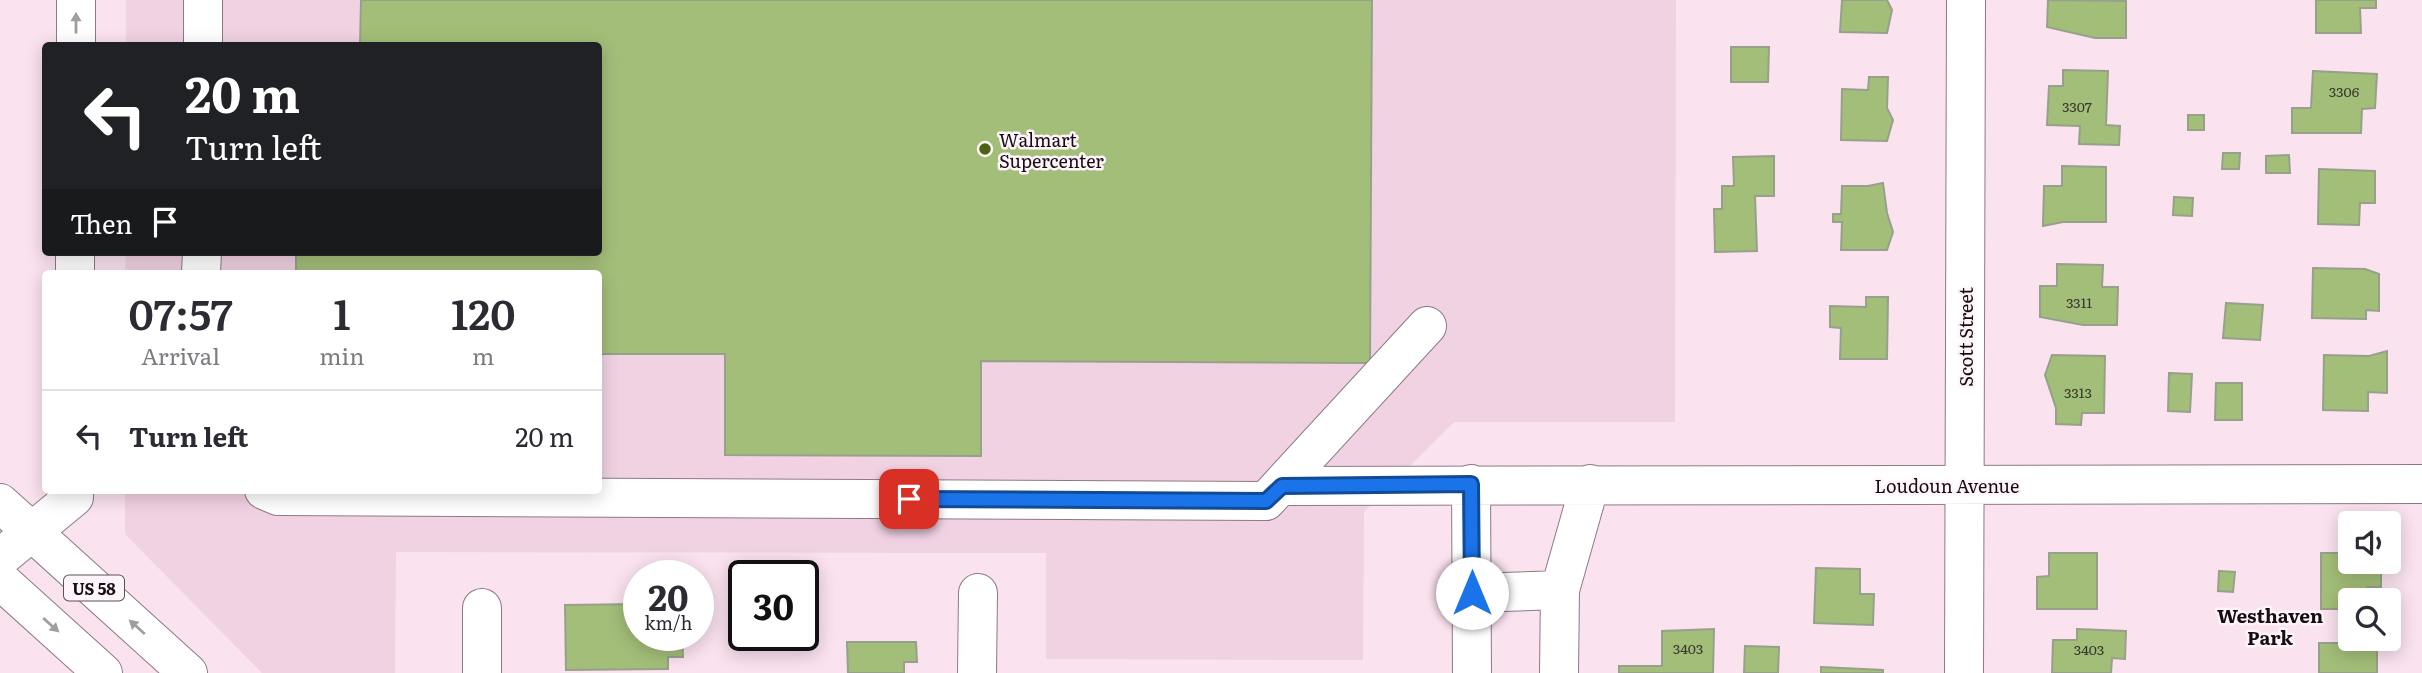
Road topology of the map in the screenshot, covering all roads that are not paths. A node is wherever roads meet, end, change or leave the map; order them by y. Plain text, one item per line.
1 (76, 0) edge
2 (203, 0) edge
3 (1966, 0) edge
4 (76, 42) edge
5 (202, 42) edge
6 (1427, 326) dead end
7 (1471, 484) junction
8 (1590, 484) junction
9 (2422, 484) edge
10 (1965, 485) junction
11 (1282, 486) junction
12 (74, 494) edge
13 (273, 494) edge
14 (0, 503) edge
15 (32, 532) junction
16 (0, 558) edge
17 (0, 580) edge
18 (1560, 590) junction
19 (978, 593) dead end
20 (1472, 593) junction
21 (482, 608) dead end
22 (103, 673) edge
23 (188, 673) edge
24 (482, 673) edge
25 (977, 673) edge
26 (1472, 673) edge
27 (1559, 673) edge
28 (1964, 673) edge

4 -> 1 street
2 - 5 street
3 - 10 street, Scott Street
6 - 11 street
7 - 8 street, Loudoun Avenue
7 - 11 street, Loudoun Avenue
7 - 20 street
8 - 10 street, Loudoun Avenue
8 - 18 street
9 - 10 street, Loudoun Avenue
10 - 28 street, Scott Street
11 - 13 street
12 - 15 street
14 - 15 street, US 58
15 - 16 street
23 -> 15 street, US 58
17 -> 22 street
18 - 20 street
18 - 27 street
19 - 25 street
20 - 26 street
21 - 24 street

